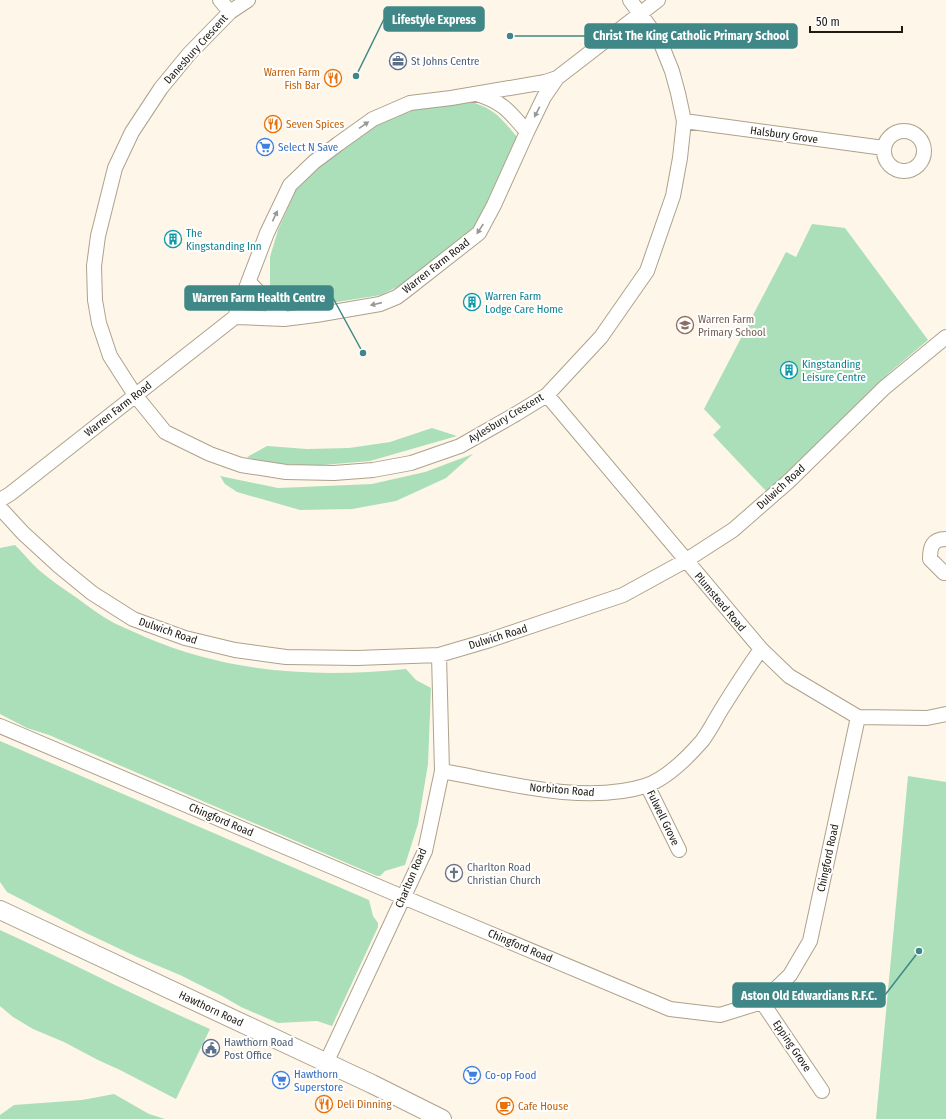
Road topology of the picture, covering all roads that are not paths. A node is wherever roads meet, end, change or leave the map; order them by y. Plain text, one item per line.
1 (220, 0) edge
2 (248, 0) edge
3 (630, 0) edge
4 (658, 0) edge
5 (230, 12) junction
6 (640, 13) junction
7 (557, 78) junction
8 (476, 94) junction
9 (684, 121) junction
10 (527, 132) junction
11 (884, 148) dead end
12 (249, 282) junction
13 (235, 317) junction
14 (284, 319) junction
15 (946, 337) edge
16 (135, 395) junction
17 (547, 395) junction
18 (0, 500) edge
19 (0, 508) edge
20 (946, 539) edge
21 (685, 561) junction
22 (946, 573) edge
23 (760, 649) junction
24 (438, 655) junction
25 (946, 714) edge
26 (858, 717) junction
27 (0, 726) edge
28 (442, 771) junction
29 (647, 785) junction
30 (679, 850) dead end
31 (404, 897) junction
32 (0, 910) edge
33 (762, 1002) junction
34 (326, 1063) junction
35 (822, 1091) dead end
36 (442, 1119) edge

1 - 5 street
2 - 5 street, Danesbury Crescent
3 - 6 street
4 - 6 street, Warren Farm Road
5 - 16 street, Danesbury Crescent
6 - 7 street, Warren Farm Road
6 - 9 street, Aylesbury Crescent
7 - 8 street, Warren Farm Road
7 -> 10 street, Warren Farm Road
8 - 10 street, Warren Farm Road
12 -> 8 street, Warren Farm Road
9 - 11 street, Halsbury Grove
9 - 17 street, Aylesbury Crescent
10 -> 14 street, Warren Farm Road
12 - 13 street, Warren Farm Road
12 - 14 street
13 - 14 street, Warren Farm Road
13 - 16 street, Warren Farm Road
15 - 21 street, Dulwich Road
16 - 17 street, Aylesbury Crescent
16 - 18 street, Warren Farm Road
17 - 21 street, Plumstead Road
19 - 24 street, Dulwich Road
20 - 22 street
21 - 23 street, Plumstead Road
21 - 24 street, Dulwich Road
23 - 26 street, Plumstead Road
23 - 29 street, Norbiton Road
24 - 28 street, Charlton Road
25 - 26 street, Plumstead Road
26 - 33 street, Chingford Road
27 - 31 street, Chingford Road
28 - 29 street, Norbiton Road
28 - 31 street, Charlton Road
29 - 30 street, Fulwell Grove
31 - 33 street, Chingford Road
31 - 34 street, Charlton Road
32 - 34 street, Hawthorn Road
33 - 35 street, Epping Grove
34 - 36 street, Hawthorn Road

